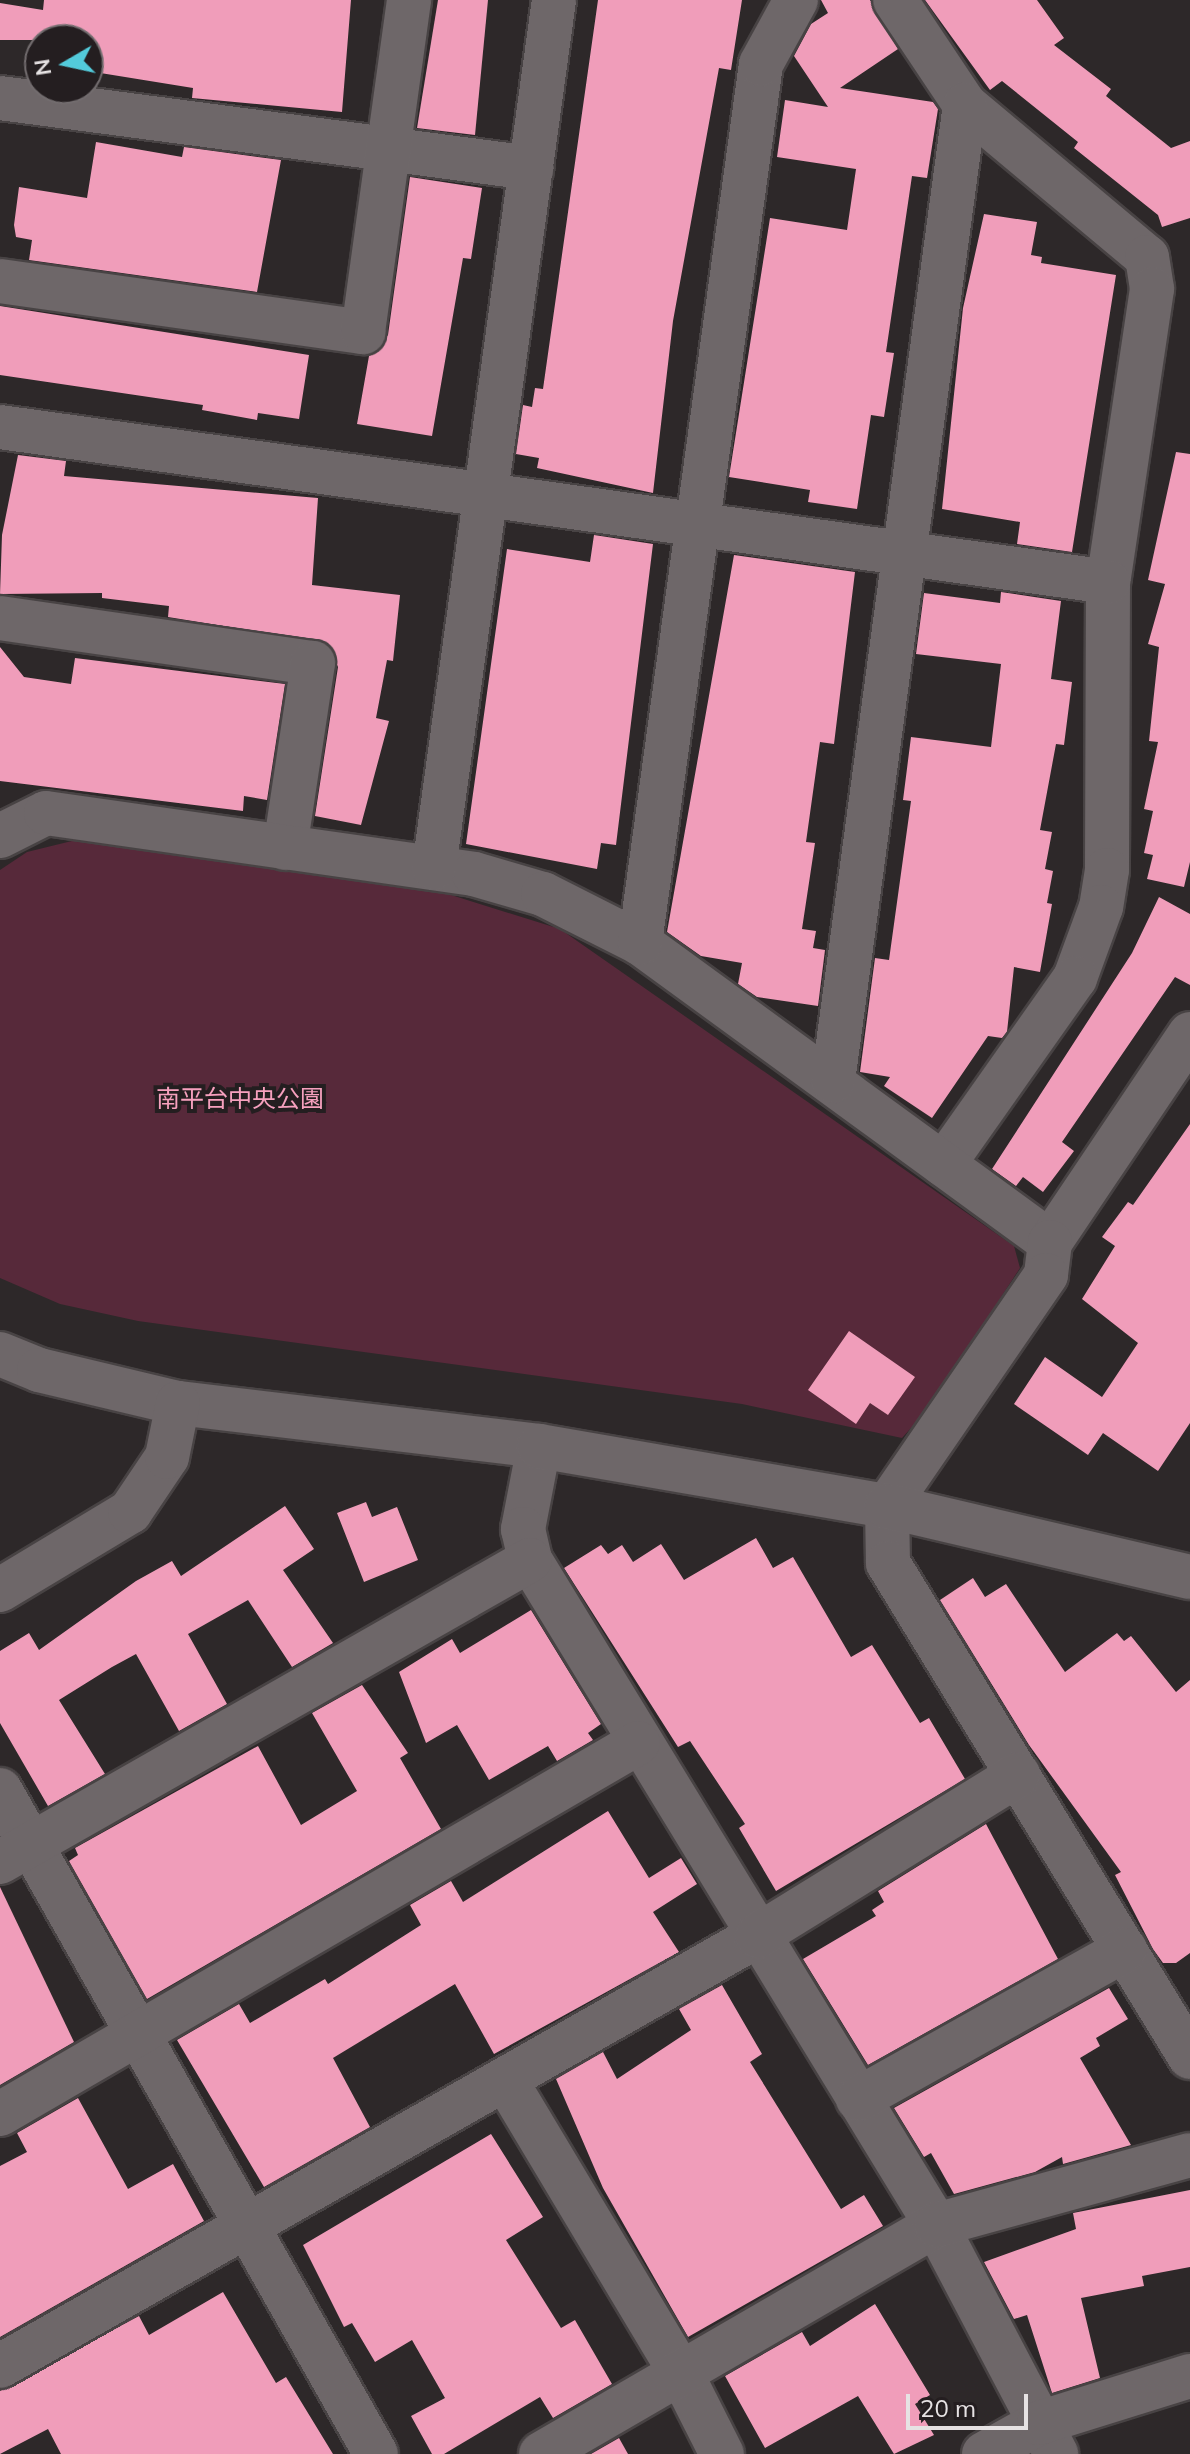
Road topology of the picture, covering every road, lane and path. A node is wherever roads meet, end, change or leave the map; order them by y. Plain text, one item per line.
1 (409, 0) edge
2 (554, 0) edge
3 (796, 0) edge
4 (895, 0) edge
5 (0, 98) edge
6 (965, 105) junction
7 (388, 148) junction
8 (531, 168) junction
9 (0, 281) edge
10 (0, 427) edge
11 (486, 495) junction
12 (698, 525) junction
13 (905, 554) junction
14 (1108, 582) junction
15 (0, 618) edge
16 (0, 836) edge
17 (285, 848) junction
18 (434, 868) junction
19 (640, 943) junction
20 (1190, 1034) edge
21 (833, 1081) junction
22 (944, 1164) junction
23 (1050, 1242) junction
24 (0, 1354) edge
25 (178, 1403) junction
26 (539, 1446) junction
27 (887, 1506) junction
28 (530, 1560) junction
29 (1190, 1577) edge
30 (0, 1590) edge
31 (638, 1743) junction
32 (1018, 1775) junction
33 (0, 1790) edge
34 (16, 1853) edge
35 (757, 1936) junction
36 (1125, 1950) junction
37 (139, 2035) junction
38 (1190, 2057) edge
39 (506, 2081) junction
40 (858, 2099) junction
41 (0, 2114) edge
42 (1190, 2155) edge
43 (936, 2225) junction
44 (247, 2229) junction
45 (0, 2366) edge
46 (681, 2373) junction
47 (1190, 2376) edge
48 (1048, 2438) edge
49 (376, 2454) edge
50 (541, 2454) edge
51 (722, 2454) edge
52 (984, 2454) edge

1 - 7 street
2 - 8 street
3 - 12 street
4 - 6 street
5 - 7 street
6 - 13 street
6 - 14 street
7 - 8 street
7 - 9 street
8 - 11 street
10 - 11 street
11 - 12 street
11 - 18 street
12 - 13 street
12 - 19 street
13 - 14 street
13 - 21 street
14 - 22 street
15 - 17 street
16 - 17 street
17 - 18 street
18 - 19 street
19 - 21 street
20 - 23 street
21 - 22 street
22 - 23 street
23 - 27 street
24 - 25 street
25 - 26 street
25 - 30 street
26 - 27 street
26 - 28 street
27 - 29 street
27 - 32 street
28 - 31 street
28 - 34 street
31 - 35 street
31 - 37 street
32 - 35 street
32 - 36 street
33 - 34 street
34 - 37 street
35 - 39 street
35 - 40 street
36 - 38 street
36 - 40 street
37 - 41 street
37 - 44 street
39 - 44 street
39 - 46 street
40 - 43 street
42 - 43 street
43 - 46 street
43 - 48 street
44 - 45 street
44 - 49 street
46 - 50 street
46 - 51 street
47 - 48 street
48 - 52 street

